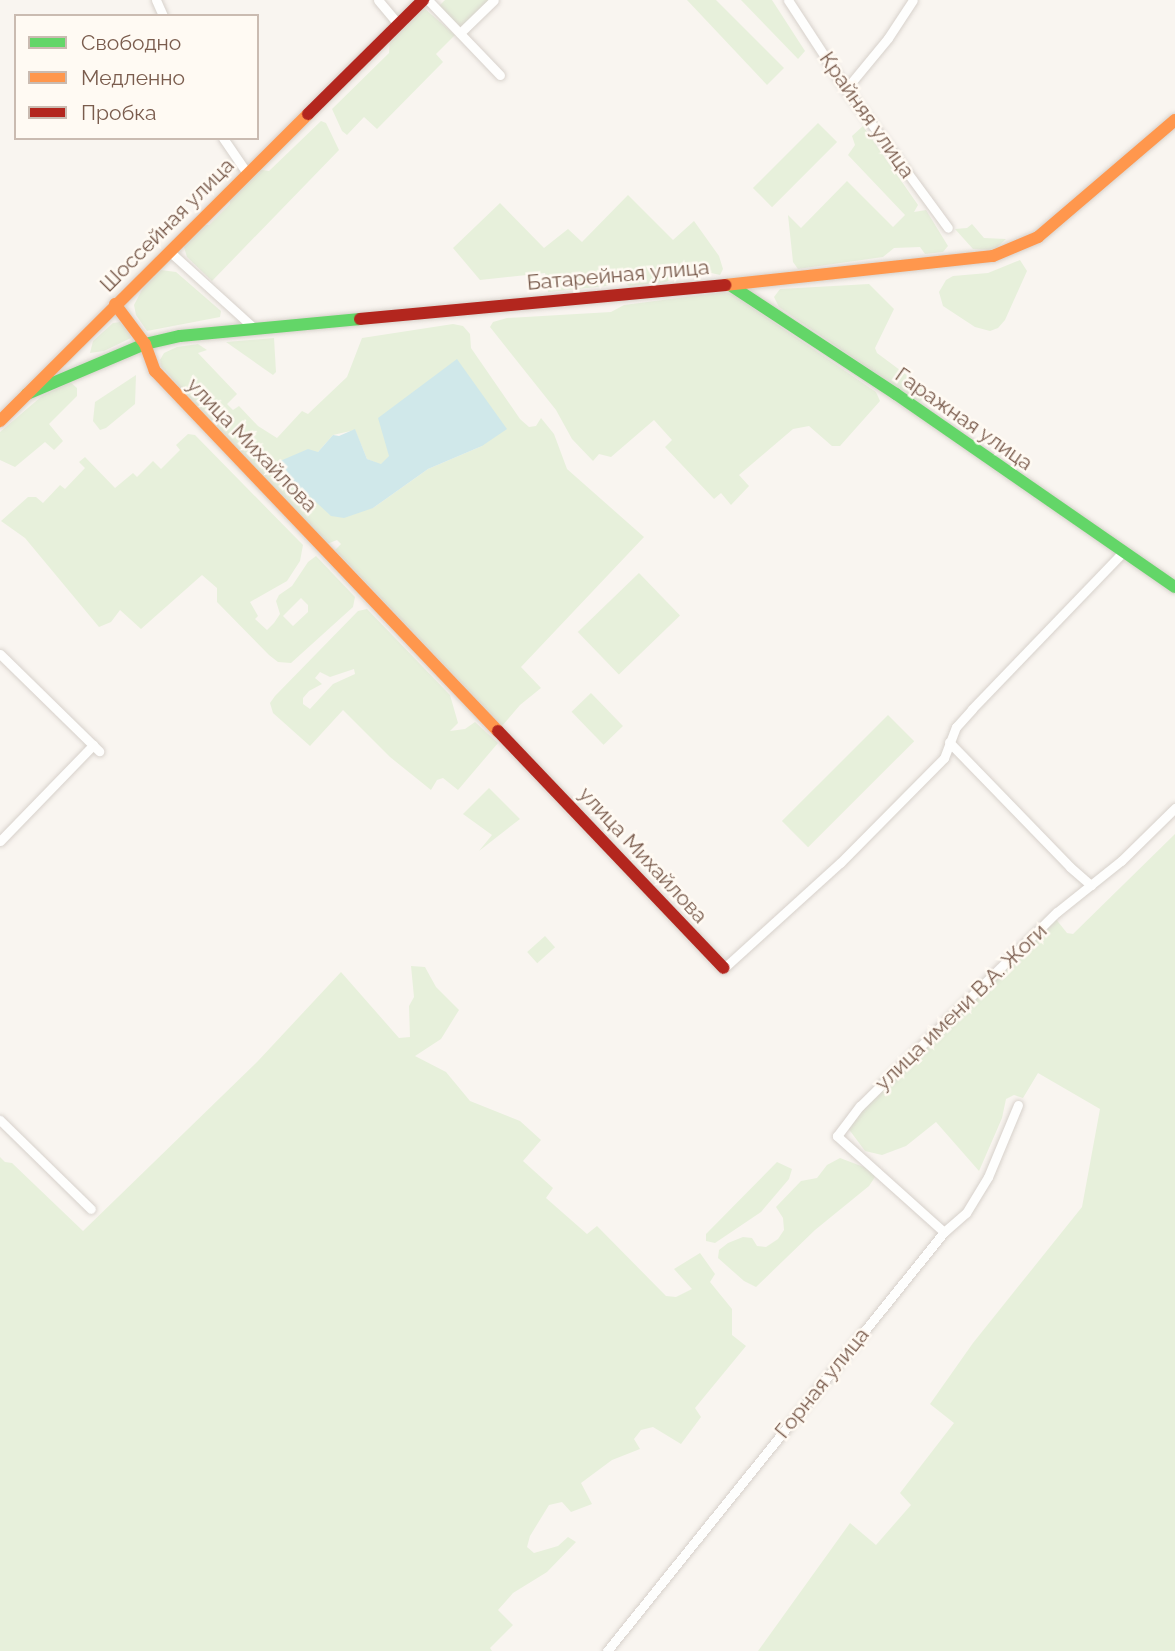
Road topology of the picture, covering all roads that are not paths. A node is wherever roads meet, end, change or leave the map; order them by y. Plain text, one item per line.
1 (378, 0) edge
2 (425, 0) edge
3 (494, 0) edge
4 (788, 0) edge
5 (914, 0) edge
6 (398, 24) junction
7 (460, 33) junction
8 (500, 75) dead end
9 (846, 89) junction
10 (1175, 120) edge
11 (224, 140) edge
12 (247, 173) junction
13 (948, 228) dead end
14 (169, 251) junction
15 (730, 285) junction
16 (115, 304) junction
17 (254, 328) junction
18 (145, 344) junction
19 (27, 394) junction
20 (0, 421) edge
21 (1123, 552) junction
22 (1175, 587) edge
23 (0, 654) edge
24 (949, 742) junction
25 (1175, 808) edge
26 (0, 841) edge
27 (1091, 884) junction
28 (724, 968) joint
29 (1018, 1105) dead end
30 (0, 1120) edge
31 (92, 1209) dead end
32 (944, 1232) junction
33 (607, 1651) edge

1 - 6 street
2 - 6 main road, Шоссейная улица
2 - 7 street
3 - 7 street
4 - 9 street, Крайняя улица
5 - 9 street
6 - 12 main road, Шоссейная улица
7 - 8 street
9 - 13 street, Крайняя улица
10 - 15 main road, Батарейная улица
11 - 12 street
12 - 14 main road, Шоссейная улица
14 - 16 main road, Шоссейная улица
14 - 17 street
15 - 17 main road, Батарейная улица
15 - 21 main road, Гаражная улица
16 - 18 main road, улица Михайлова
16 - 19 main road, Шоссейная улица
17 - 18 main road, Батарейная улица
18 - 19 main road, Батарейная улица
18 - 28 main road, улица Михайлова
19 - 20 main road, Шоссейная улица
21 - 22 main road, Гаражная улица
21 - 24 street, улица Михайлова
23 - 26 street
24 - 27 street
24 - 28 street, улица Михайлова
25 - 27 street, улица имени В.А. Жоги
27 - 32 street, улица имени В.А. Жоги
29 - 32 street, Горная улица
30 - 31 street
32 - 33 street, Горная улица

